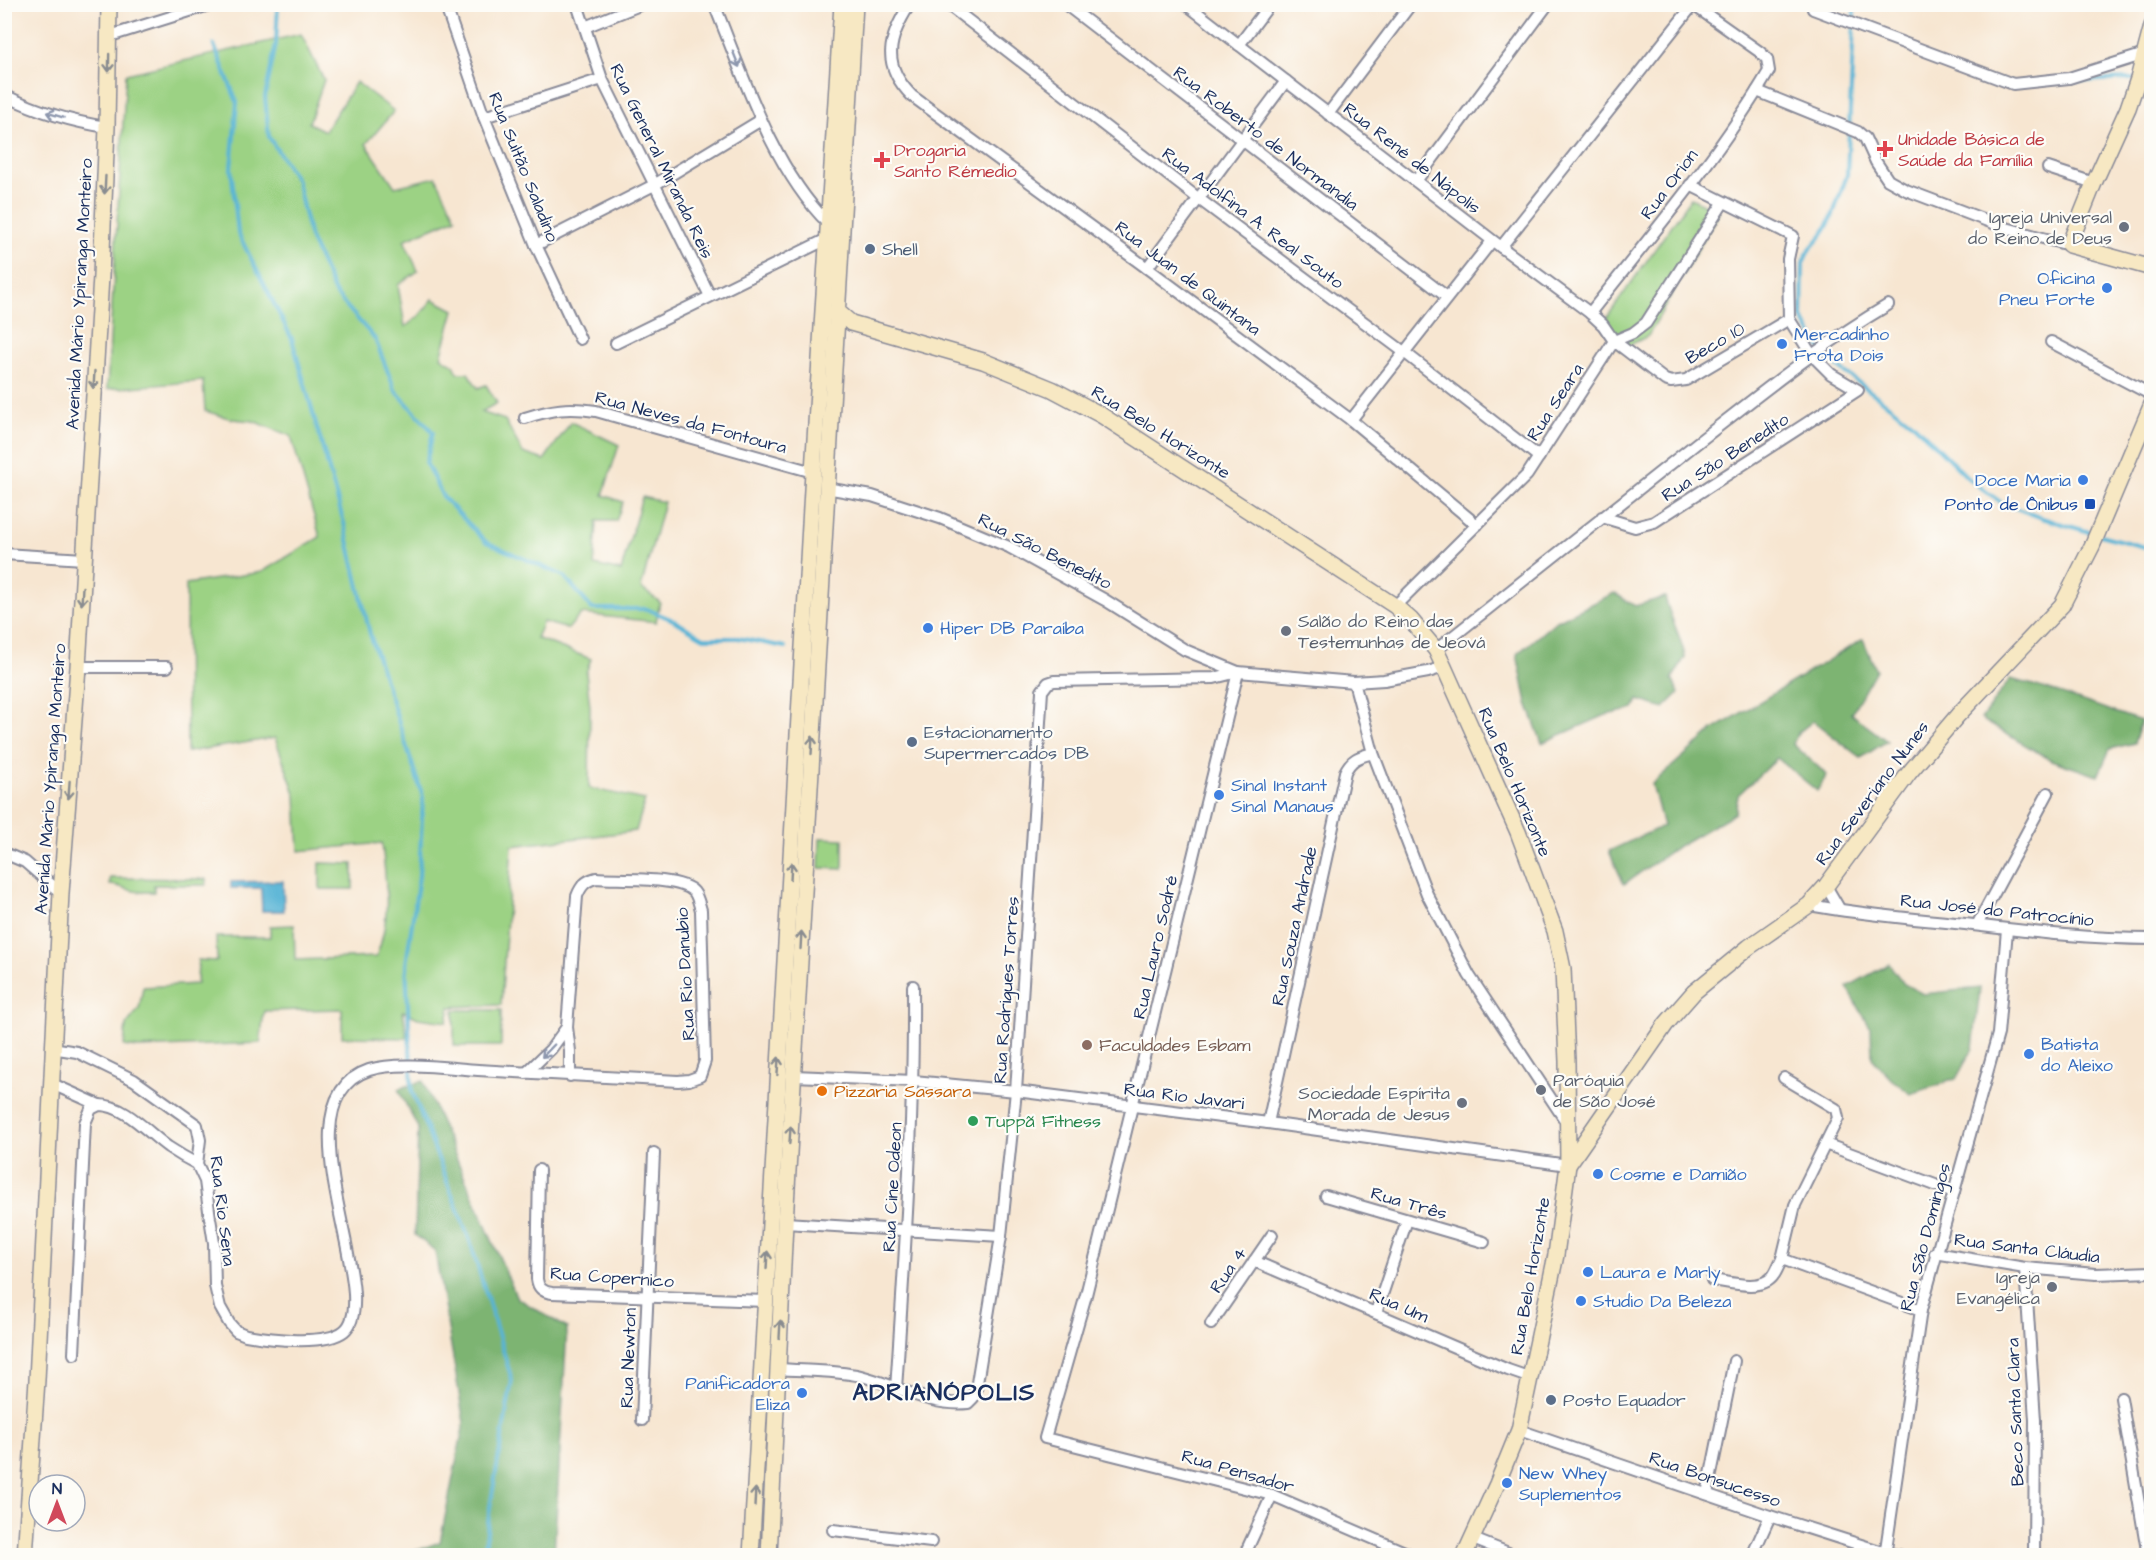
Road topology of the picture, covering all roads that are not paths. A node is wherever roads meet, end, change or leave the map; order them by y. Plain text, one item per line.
1 (109, 4) edge
2 (212, 4) edge
3 (445, 4) edge
4 (576, 4) edge
5 (642, 4) edge
6 (714, 4) edge
7 (842, 4) edge
8 (855, 4) edge
9 (910, 4) edge
10 (947, 4) edge
11 (1065, 4) edge
12 (1186, 4) edge
13 (1270, 4) edge
14 (1411, 4) edge
15 (1548, 4) edge
16 (1693, 5) edge
17 (1814, 9) dead end
18 (847, 25) junction
19 (2151, 26) edge
20 (585, 27) junction
21 (110, 36) junction
22 (1239, 45) junction
23 (2145, 54) junction
24 (602, 79) junction
25 (1286, 81) junction
26 (1757, 91) junction
27 (4, 95) edge
28 (1328, 114) junction
29 (484, 117) junction
30 (761, 120) junction
31 (107, 127) junction
32 (1241, 140) junction
33 (2048, 168) dead end
34 (1416, 181) junction
35 (2094, 183) junction
36 (654, 185) junction
37 (1690, 185) junction
38 (1199, 199) junction
39 (1723, 203) junction
40 (828, 223) junction
41 (828, 239) junction
42 (1497, 244) junction
43 (536, 245) junction
44 (2069, 245) junction
45 (1147, 268) junction
46 (2151, 268) edge
47 (710, 296) junction
48 (1447, 297) junction
49 (1888, 305) dead end
50 (837, 311) junction
51 (1590, 313) junction
52 (1789, 319) junction
53 (887, 332) junction
54 (836, 337) junction
55 (580, 339) dead end
56 (1614, 340) junction
57 (2050, 342) dead end
58 (616, 343) dead end
59 (1404, 352) junction
60 (1811, 354) junction
61 (1657, 373) joint
62 (2151, 395) edge
63 (2151, 404) edge
64 (525, 418) dead end
65 (1351, 420) junction
66 (1539, 457) junction
67 (813, 471) junction
68 (826, 488) junction
69 (1602, 517) junction
70 (1477, 525) junction
71 (4, 554) edge
72 (84, 560) junction
73 (1395, 606) junction
74 (1436, 650) junction
75 (78, 667) junction
76 (167, 667) dead end
77 (1444, 667) junction
78 (1238, 672) junction
79 (1354, 682) junction
80 (1373, 753) junction
81 (2048, 793) dead end
82 (4, 853) edge
83 (1826, 886) junction
84 (61, 893) junction
85 (1809, 905) junction
86 (1840, 910) junction
87 (1977, 926) junction
88 (2007, 930) junction
89 (2151, 939) edge
90 (914, 986) dead end
91 (567, 1027) junction
92 (52, 1048) junction
93 (396, 1066) joint
94 (526, 1073) junction
95 (570, 1076) junction
96 (794, 1076) junction
97 (1784, 1078) dead end
98 (914, 1081) junction
99 (50, 1083) junction
100 (1016, 1091) junction
101 (99, 1105) junction
102 (1134, 1106) junction
103 (1268, 1123) junction
104 (1567, 1123) junction
105 (1825, 1144) junction
106 (654, 1153) dead end
107 (197, 1164) junction
108 (1568, 1165) junction
109 (539, 1170) dead end
110 (1954, 1192) junction
111 (1326, 1196) dead end
112 (1407, 1220) junction
113 (785, 1223) junction
114 (907, 1230) junction
115 (1272, 1235) dead end
116 (1001, 1236) junction
117 (1484, 1242) dead end
118 (1935, 1253) junction
119 (1782, 1259) junction
120 (1254, 1261) junction
121 (2025, 1268) junction
122 (2151, 1272) edge
123 (1712, 1280) dead end
124 (647, 1298) junction
125 (765, 1301) junction
126 (1921, 1310) junction
127 (1376, 1312) junction
128 (1211, 1324) dead end
129 (74, 1354) dead end
130 (1734, 1361) dead end
131 (778, 1369) junction
132 (1531, 1378) junction
133 (896, 1389) junction
134 (2121, 1398) dead end
135 (642, 1420) dead end
136 (1520, 1430) junction
137 (1045, 1438) joint
138 (1707, 1494) junction
139 (1272, 1495) junction
140 (1770, 1516) junction
141 (833, 1530) dead end
142 (1473, 1539) junction
143 (931, 1542) dead end
144 (1886, 1554) edge
145 (25, 1556) edge
146 (752, 1556) edge
147 (769, 1556) edge
148 (1244, 1556) edge
149 (1414, 1556) edge
150 (1464, 1556) edge
151 (1516, 1556) edge
152 (1752, 1556) edge
153 (1902, 1556) edge
154 (2034, 1556) edge
155 (2148, 1556) edge

1 - 21 main road, Avenida Mário Ypiranga Monteiro
2 - 21 street
3 - 29 street, Rua Sultão Saladino
4 - 20 street, Rua General Miranda Reis
5 - 20 street
6 -> 30 street
7 - 18 main road
8 - 18 main road
9 - 45 street, Rua Juan de Quintana
10 - 38 street, Rua Adolfina A. Real Souto
11 - 32 street, Rua Roberto de Normandia
12 - 22 street, Rua René de Nápolis
13 - 22 street
14 - 28 street
15 - 34 street
16 - 26 street, Rua Orion
16 - 42 street
17 - 23 street
18 - 40 main road
18 - 50 main road
19 - 23 main road
20 - 24 street, Rua General Miranda Reis
21 -> 31 main road, Avenida Mário Ypiranga Monteiro
22 - 25 street, Rua René de Nápolis
23 - 35 main road
24 - 29 street
24 - 36 street, Rua General Miranda Reis
25 - 28 street, Rua René de Nápolis
25 - 32 street
26 - 37 street, Rua Orion
26 - 44 street
31 -> 27 street
28 - 34 street, Rua René de Nápolis
29 - 43 street, Rua Sultão Saladino
30 - 36 street
30 - 40 street
31 -> 72 main road, Avenida Mário Ypiranga Monteiro
32 - 38 street
32 - 48 street, Rua Roberto de Normandia
33 - 35 street
34 - 42 street, Rua René de Nápolis
35 - 44 main road
36 - 43 street
36 - 47 street, Rua General Miranda Reis
37 - 39 street
37 - 51 street, Rua Orion
38 - 45 street
38 - 59 street, Rua Adolfina A. Real Souto
39 - 52 street
39 - 56 street
40 - 41 main road
41 - 47 street
41 - 67 main road
42 - 48 street
42 - 51 street, Rua René de Nápolis
43 - 55 street, Rua Sultão Saladino
44 - 46 main road
45 - 65 street, Rua Juan de Quintana
47 - 58 street
48 - 59 street
49 - 60 street, Rua São Benedito
50 - 53 main road, Rua Belo Horizonte
50 - 54 main road
51 - 56 street, Rua René de Nápolis
52 - 60 street
52 - 61 street, Beco 10
53 - 54 main road, Rua Belo Horizonte
53 - 73 main road, Rua Belo Horizonte
54 - 68 main road
56 - 61 street, Rua René de Nápolis
56 - 66 street, Rua Seara
57 - 62 street
59 - 65 street
59 - 66 street, Rua Adolfina A. Real Souto
60 - 69 street, Rua São Benedito
60 - 69 street, Rua São Benedito
63 - 83 main road, Rua Severiano Nunes
64 - 67 street, Rua Neves da Fontoura
65 - 70 street, Rua Juan de Quintana
66 - 70 street, Rua Seara
125 -> 67 main road
68 - 78 street, Rua São Benedito
96 -> 68 main road
69 - 74 street, Rua São Benedito
70 - 73 street, Rua Seara
71 - 72 street
72 -> 75 main road, Avenida Mário Ypiranga Monteiro
73 - 74 main road, Rua Belo Horizonte
74 - 77 main road, Rua Belo Horizonte
75 - 76 street
75 -> 84 main road, Avenida Mário Ypiranga Monteiro
77 - 79 street
77 - 104 main road, Rua Belo Horizonte
78 - 79 street
78 - 100 street, Rua Rodrigues Torres
78 - 102 street, Rua Lauro Sodré
79 - 80 street
80 - 103 street, Rua Souza Andrade
80 - 104 street
81 - 87 street
82 - 84 street
83 - 85 main road, Rua Severiano Nunes
83 - 86 street
84 - 92 main road, Avenida Mário Ypiranga Monteiro
85 - 86 street, Rua José do Patrocínio
85 - 108 main road, Rua Severiano Nunes
86 - 87 street, Rua José do Patrocínio
87 - 88 street, Rua José do Patrocínio
88 - 89 street, Rua José do Patrocínio
88 - 110 street, Rua São Domingos
90 - 98 street, Rua Cine Odeon
91 -> 94 street
91 - 95 street, Rua Rio Danubio
91 - 95 street, Rua Rio Danubio
92 - 99 main road, Avenida Mário Ypiranga Monteiro
92 - 107 street, Rua Rio Sena
93 - 94 street, Rua Rio Danubio
93 - 107 street, Rua Rio Sena
94 - 95 street, Rua Rio Danubio
96 - 98 street, Rua Rio Javari
113 -> 96 main road
97 - 105 street
98 - 100 street, Rua Rio Javari
98 - 114 street, Rua Cine Odeon
99 - 101 street
99 - 145 main road, Avenida Mário Ypiranga Monteiro
100 - 102 street, Rua Rio Javari
100 - 116 street, Rua Rodrigues Torres
101 - 107 street
101 - 129 street
102 - 103 street, Rua Rio Javari
102 - 137 street, Rua Lauro Sodré
103 - 108 street, Rua Rio Javari
104 - 108 main road, Rua Belo Horizonte
105 - 110 street
105 - 119 street
106 - 124 street, Rua Newton
108 - 132 main road, Rua Belo Horizonte
109 - 124 street, Rua Copernico
110 - 118 street, Rua São Domingos
111 - 112 street, Rua Três
112 - 117 street, Rua Três
112 - 127 street
113 - 114 street
131 -> 113 main road
114 - 116 street
114 - 133 street, Rua Cine Odeon
115 - 120 street, Rua 4
116 - 133 street, Rua Rodrigues Torres
118 - 121 street, Rua Santa Cláudia
118 - 126 street, Rua São Domingos
119 - 123 street
119 - 126 street
120 - 127 street, Rua Um
120 - 128 street, Rua 4
121 - 122 street, Rua Santa Cláudia
121 - 154 street, Beco Santa Clara
124 - 125 street, Rua Copernico
124 - 135 street, Rua Newton
146 -> 125 main road
126 - 144 street, Rua São Domingos
127 - 132 street, Rua Um
130 - 138 street
131 - 133 street
131 - 147 main road
132 - 136 main road, Rua Belo Horizonte
134 - 155 street
136 - 138 street, Rua Bonsucesso
136 - 142 main road, Rua Belo Horizonte
137 - 139 street, Rua Pensador
138 - 140 street, Rua Bonsucesso
139 - 148 street
139 - 149 street, Rua Pensador
140 - 144 street, Rua Bonsucesso
140 - 152 street
141 - 143 street
142 - 150 main road, Rua Belo Horizonte
142 - 151 street
144 - 153 street, Rua Bonsucesso

